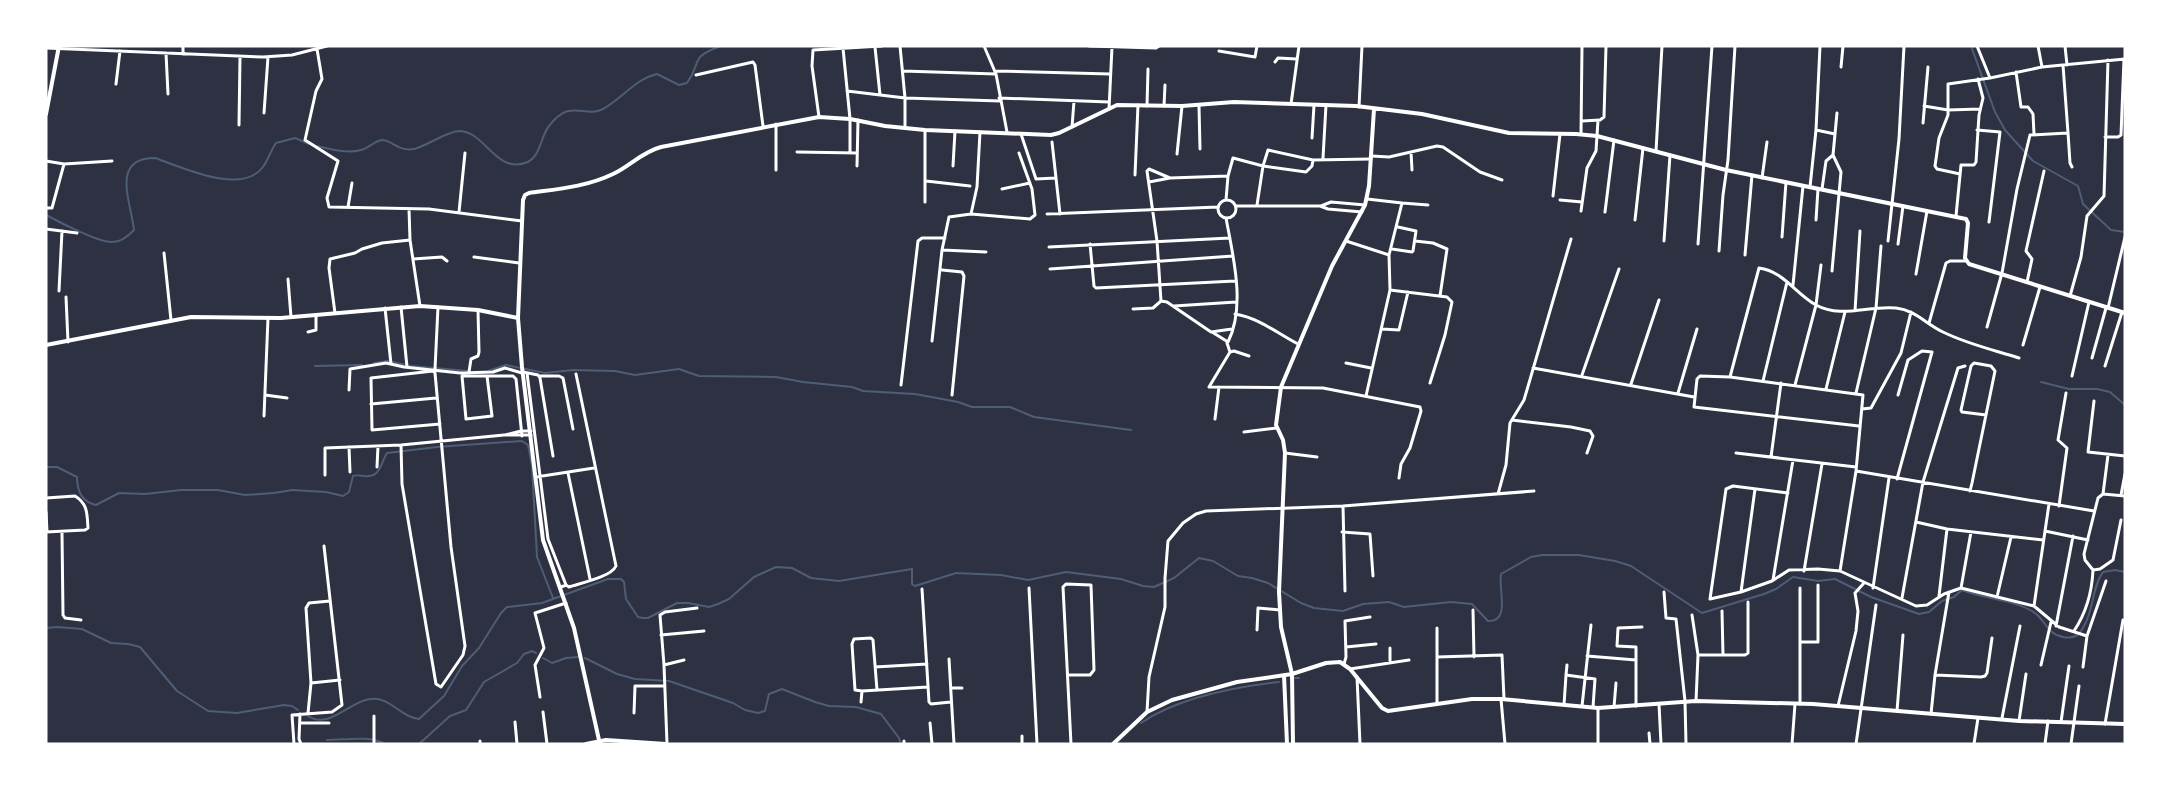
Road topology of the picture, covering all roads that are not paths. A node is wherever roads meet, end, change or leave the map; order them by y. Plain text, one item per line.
1 (133, 46) edge
2 (183, 46) edge
3 (327, 46) edge
4 (882, 46) edge
5 (900, 46) edge
6 (984, 46) edge
7 (1089, 46) edge
8 (1159, 46) edge
9 (1257, 46) edge
10 (1299, 46) edge
11 (1362, 46) edge
12 (1582, 46) edge
13 (1606, 46) edge
14 (1662, 46) edge
15 (1712, 46) edge
16 (1735, 46) edge
17 (1820, 46) edge
18 (1843, 46) edge
19 (1904, 46) edge
20 (1978, 46) edge
21 (2038, 46) edge
22 (2065, 46) edge
23 (59, 47) edge
24 (875, 47) edge
25 (1112, 47) edge
26 (46, 48) edge
27 (843, 48) junction
28 (317, 49) junction
29 (120, 51) junction
30 (1219, 51) dead end
31 (133, 52) junction
32 (166, 53) junction
33 (183, 54) junction
34 (240, 57) junction
35 (268, 57) junction
36 (1297, 59) junction
37 (2124, 59) edge
38 (2108, 60) junction
39 (1275, 62) dead end
40 (2065, 65) junction
41 (1842, 67) dead end
42 (1928, 67) dead end
43 (2042, 67) junction
44 (1148, 69) dead end
45 (903, 71) junction
46 (2016, 72) junction
47 (995, 73) junction
48 (1110, 74) junction
49 (696, 75) dead end
50 (1988, 78) junction
51 (1979, 79) junction
52 (116, 84) dead end
53 (1166, 85) dead end
54 (847, 91) junction
55 (168, 94) dead end
56 (880, 95) junction
57 (905, 98) junction
58 (999, 100) junction
59 (1074, 101) junction
60 (1109, 102) junction
61 (1291, 104) junction
62 (1138, 105) junction
63 (1314, 105) junction
64 (1326, 105) junction
65 (1147, 106) junction
66 (1164, 106) junction
67 (1182, 106) junction
68 (1199, 106) junction
69 (1924, 106) junction
70 (1359, 107) junction
71 (1109, 109) junction
72 (1374, 109) junction
73 (1980, 109) junction
74 (1948, 110) junction
75 (264, 113) dead end
76 (1837, 113) dead end
77 (46, 114) edge
78 (819, 117) junction
79 (850, 119) junction
80 (858, 120) junction
81 (1598, 120) junction
82 (1582, 121) junction
83 (1923, 123) dead end
84 (776, 124) junction
85 (239, 125) dead end
86 (763, 126) junction
87 (1072, 127) junction
88 (905, 128) junction
89 (925, 130) junction
90 (1816, 130) junction
91 (1977, 130) junction
92 (955, 131) junction
93 (980, 132) junction
94 (1007, 132) junction
95 (2068, 132) junction
96 (1021, 134) junction
97 (1560, 134) junction
98 (1581, 134) junction
99 (1835, 134) junction
100 (2034, 134) junction
101 (1597, 136) junction
102 (2105, 137) junction
103 (1312, 138) dead end
104 (1614, 140) junction
105 (1052, 142) dead end
106 (1767, 142) dead end
107 (1643, 147) junction
108 (1200, 149) dead end
109 (1656, 151) junction
110 (796, 152) dead end
111 (1411, 152) junction
112 (465, 153) dead end
113 (850, 153) junction
114 (857, 153) junction
115 (1019, 153) dead end
116 (1177, 154) dead end
117 (1670, 155) junction
118 (1833, 155) junction
119 (1322, 158) junction
120 (1372, 158) junction
121 (1312, 160) junction
122 (46, 161) edge
123 (112, 161) dead end
124 (1705, 163) junction
125 (64, 164) junction
126 (857, 166) dead end
127 (953, 166) dead end
128 (1262, 166) junction
129 (2072, 167) dead end
130 (776, 170) dead end
131 (1412, 170) dead end
132 (1726, 170) junction
133 (2044, 171) dead end
134 (1960, 174) junction
135 (1135, 175) dead end
136 (1752, 175) junction
137 (1228, 176) junction
138 (1055, 178) junction
139 (1170, 178) junction
140 (1762, 178) junction
141 (1502, 180) dead end
142 (926, 182) junction
143 (1149, 182) junction
144 (1786, 182) junction
145 (352, 183) dead end
146 (1030, 183) junction
147 (970, 186) dead end
148 (1803, 186) junction
149 (1810, 187) junction
150 (1002, 189) dead end
151 (1820, 189) junction
152 (1840, 193) junction
153 (1553, 196) dead end
154 (1226, 200) junction
155 (1367, 200) junction
156 (1560, 200) dead end
157 (925, 202) dead end
158 (1582, 202) junction
159 (1402, 203) junction
160 (1893, 204) junction
161 (1257, 205) junction
162 (1365, 205) junction
163 (1428, 205) dead end
164 (1236, 206) junction
165 (1320, 206) junction
166 (1903, 206) junction
167 (348, 207) junction
168 (46, 208) edge
169 (1218, 208) junction
170 (409, 209) junction
171 (1927, 210) junction
172 (1152, 211) junction
173 (1581, 211) dead end
174 (459, 212) junction
175 (1362, 212) junction
176 (1605, 212) dead end
177 (971, 214) junction
178 (1047, 214) dead end
179 (1060, 214) junction
180 (1956, 216) junction
181 (1226, 218) junction
182 (522, 220) junction
183 (1636, 220) dead end
184 (1816, 220) dead end
185 (1988, 222) dead end
186 (1398, 227) junction
187 (46, 229) edge
188 (1860, 230) dead end
189 (62, 231) junction
190 (77, 233) dead end
191 (2125, 237) edge
192 (945, 238) junction
193 (1230, 238) junction
194 (1782, 238) dead end
195 (1571, 239) dead end
196 (410, 240) junction
197 (1346, 240) junction
198 (1157, 241) junction
199 (1415, 241) junction
200 (1664, 241) dead end
201 (1888, 241) dead end
202 (1090, 244) junction
203 (1698, 244) dead end
204 (1898, 244) dead end
205 (1881, 246) dead end
206 (1050, 247) dead end
207 (1392, 249) junction
208 (942, 250) junction
209 (1719, 251) dead end
210 (986, 252) dead end
211 (164, 254) dead end
212 (1389, 255) junction
213 (1745, 255) dead end
214 (1234, 256) junction
215 (474, 258) dead end
216 (413, 259) junction
217 (447, 261) dead end
218 (1967, 261) junction
219 (1159, 262) junction
220 (519, 263) junction
221 (1822, 265) dead end
222 (1092, 266) junction
223 (1619, 269) dead end
224 (942, 270) junction
225 (1050, 270) dead end
226 (1832, 271) dead end
227 (2002, 273) junction
228 (1916, 274) dead end
229 (288, 279) dead end
230 (1236, 281) junction
231 (1787, 282) junction
232 (2027, 282) junction
233 (1160, 284) junction
234 (1793, 285) junction
235 (2040, 287) junction
236 (1390, 290) junction
237 (59, 292) dead end
238 (1408, 292) junction
239 (1440, 296) junction
240 (2070, 296) junction
241 (66, 298) dead end
242 (1659, 300) dead end
243 (1161, 301) junction
244 (1236, 302) junction
245 (2089, 302) junction
246 (1816, 305) junction
247 (401, 306) junction
248 (420, 306) junction
249 (1173, 306) junction
250 (438, 307) junction
251 (385, 308) junction
252 (1876, 308) junction
253 (2107, 308) junction
254 (1133, 309) dead end
255 (478, 310) junction
256 (1854, 311) junction
257 (1845, 312) junction
258 (1911, 312) junction
259 (335, 313) junction
260 (2123, 313) edge
261 (1235, 314) junction
262 (316, 315) junction
263 (291, 317) junction
264 (268, 318) junction
265 (518, 318) junction
266 (171, 320) junction
267 (1929, 323) junction
268 (1987, 327) dead end
269 (1232, 329) junction
270 (1382, 329) junction
271 (1697, 329) dead end
272 (308, 332) dead end
273 (1211, 332) junction
274 (932, 340) dead end
275 (68, 342) junction
276 (1227, 343) junction
277 (1298, 344) junction
278 (2023, 344) dead end
279 (46, 345) edge
280 (1230, 352) junction
281 (1249, 356) dead end
282 (2019, 358) dead end
283 (2092, 358) dead end
284 (1346, 363) dead end
285 (391, 364) junction
286 (1965, 366) dead end
287 (2105, 366) dead end
288 (407, 367) junction
289 (1371, 368) junction
290 (1533, 368) junction
291 (435, 369) junction
292 (524, 371) junction
293 (469, 372) junction
294 (576, 374) dead end
295 (487, 376) junction
296 (540, 376) junction
297 (1582, 376) junction
298 (2072, 376) dead end
299 (1730, 377) junction
300 (1763, 381) junction
301 (1430, 382) dead end
302 (1781, 383) junction
303 (1631, 384) junction
304 (901, 385) dead end
305 (1795, 385) junction
306 (1281, 387) junction
307 (1219, 388) junction
308 (1826, 389) junction
309 (349, 390) dead end
310 (1678, 393) junction
311 (1856, 393) junction
312 (2066, 393) dead end
313 (1898, 395) dead end
314 (265, 396) junction
315 (952, 396) dead end
316 (1366, 396) junction
317 (1694, 397) junction
318 (287, 398) dead end
319 (436, 398) junction
320 (2094, 401) dead end
321 (371, 404) junction
322 (1862, 408) junction
323 (1986, 415) junction
324 (264, 416) dead end
325 (1777, 417) junction
326 (1215, 419) dead end
327 (1511, 420) junction
328 (440, 424) junction
329 (1859, 426) junction
330 (1276, 428) junction
331 (572, 429) dead end
332 (521, 431) junction
333 (1244, 432) dead end
334 (531, 433) junction
335 (504, 435) junction
336 (522, 436) junction
337 (441, 442) junction
338 (378, 446) junction
339 (349, 447) junction
340 (401, 447) junction
341 (1285, 453) junction
342 (1587, 453) dead end
343 (1736, 453) dead end
344 (2108, 455) junction
345 (553, 456) dead end
346 (2125, 456) edge
347 (1317, 457) dead end
348 (1771, 457) junction
349 (1793, 460) junction
350 (1822, 464) junction
351 (377, 467) dead end
352 (594, 468) junction
353 (1856, 469) junction
354 (350, 472) dead end
355 (568, 473) junction
356 (2125, 474) edge
357 (325, 475) dead end
358 (542, 476) junction
359 (536, 477) junction
360 (1399, 478) dead end
361 (1889, 478) junction
362 (1897, 479) junction
363 (1923, 482) junction
364 (1755, 489) junction
365 (1534, 491) dead end
366 (1970, 491) junction
367 (1788, 493) junction
368 (1498, 494) junction
369 (2104, 494) junction
370 (2123, 495) edge
371 (46, 498) edge
372 (2049, 504) junction
373 (1343, 506) junction
374 (2059, 506) junction
375 (1284, 508) junction
376 (2094, 511) junction
377 (46, 512) edge
378 (2121, 520) dead end
379 (1916, 522) junction
380 (1947, 529) junction
381 (2045, 531) junction
382 (47, 532) edge
383 (1342, 532) junction
384 (1971, 532) junction
385 (62, 533) junction
386 (2072, 536) junction
387 (2011, 537) junction
388 (2043, 540) junction
389 (2088, 540) junction
390 (324, 546) dead end
391 (2093, 570) junction
392 (1804, 571) junction
393 (1840, 571) junction
394 (1373, 576) dead end
395 (590, 579) junction
396 (1772, 581) junction
397 (2106, 581) dead end
398 (1864, 583) junction
399 (1818, 585) dead end
400 (563, 587) junction
401 (1029, 588) dead end
402 (1800, 588) dead end
403 (1873, 588) junction
404 (1961, 588) junction
405 (922, 589) dead end
406 (1345, 591) dead end
407 (1664, 592) dead end
408 (1741, 592) junction
409 (1949, 593) junction
410 (1939, 597) junction
411 (1902, 598) junction
412 (1997, 598) junction
413 (330, 601) junction
414 (566, 601) junction
415 (1748, 602) dead end
416 (1876, 605) dead end
417 (2034, 606) junction
418 (697, 608) dead end
419 (1280, 610) junction
420 (1473, 610) dead end
421 (1722, 611) dead end
422 (1692, 615) dead end
423 (1370, 617) dead end
424 (81, 620) dead end
425 (2123, 620) dead end
426 (2051, 624) junction
427 (1591, 626) dead end
428 (2020, 626) dead end
429 (2056, 626) junction
430 (1642, 627) dead end
431 (1437, 628) dead end
432 (1257, 630) dead end
433 (704, 631) dead end
434 (2075, 632) junction
435 (661, 635) junction
436 (1903, 635) dead end
437 (2085, 635) junction
438 (1992, 638) dead end
439 (1800, 642) junction
440 (1376, 644) dead end
441 (1346, 647) junction
442 (1390, 648) dead end
443 (1698, 655) junction
444 (1723, 655) junction
445 (1587, 656) junction
446 (1437, 657) junction
447 (1474, 657) junction
448 (949, 659) dead end
449 (684, 660) dead end
450 (1409, 660) dead end
451 (1636, 660) junction
452 (1390, 661) junction
453 (927, 664) junction
454 (1344, 664) junction
455 (1567, 665) dead end
456 (2041, 665) dead end
457 (664, 666) junction
458 (2069, 666) dead end
459 (876, 667) junction
460 (2083, 667) dead end
461 (1350, 669) junction
462 (1292, 674) junction
463 (2026, 674) dead end
464 (1068, 675) junction
465 (1284, 675) junction
466 (1566, 675) junction
467 (1935, 675) junction
468 (1356, 676) junction
469 (1584, 678) junction
470 (340, 680) junction
471 (311, 683) junction
472 (1616, 683) dead end
473 (664, 685) junction
474 (2079, 686) dead end
475 (928, 687) junction
476 (951, 688) junction
477 (962, 688) dead end
478 (877, 690) junction
479 (862, 691) junction
480 (540, 697) dead end
481 (1502, 699) junction
482 (1685, 701) junction
483 (1696, 701) junction
484 (861, 702) dead end
485 (951, 702) junction
486 (1437, 704) junction
487 (1659, 704) junction
488 (1795, 704) junction
489 (1800, 704) junction
490 (1564, 705) junction
491 (1582, 706) junction
492 (1838, 706) junction
493 (1636, 707) junction
494 (1595, 708) junction
495 (1614, 708) junction
496 (1862, 708) junction
497 (543, 712) dead end
498 (634, 712) dead end
499 (1147, 712) junction
500 (1897, 712) junction
501 (308, 713) junction
502 (300, 714) junction
503 (1931, 714) junction
504 (374, 716) dead end
505 (1978, 718) junction
506 (2002, 718) junction
507 (2018, 720) junction
508 (2048, 721) junction
509 (515, 722) dead end
510 (930, 722) dead end
511 (2061, 722) junction
512 (300, 723) junction
513 (328, 723) dead end
514 (2072, 723) junction
515 (2105, 724) junction
516 (2125, 724) edge
517 (1649, 733) dead end
518 (1022, 736) dead end
519 (599, 740) junction
520 (374, 741) edge
521 (630, 743) edge
522 (1113, 743) edge
523 (294, 744) edge
524 (301, 744) edge
525 (517, 744) edge
526 (547, 744) edge
527 (586, 744) edge
528 (667, 744) edge
529 (932, 744) edge
530 (954, 744) edge
531 (1022, 744) edge
532 (1037, 744) edge
533 (1071, 744) edge
534 (1287, 744) edge
535 (1293, 744) edge
536 (1360, 744) edge
537 (1505, 744) edge
538 (1598, 744) edge
539 (1650, 744) edge
540 (1661, 744) edge
541 (1686, 744) edge
542 (1792, 744) edge
543 (1856, 744) edge
544 (1974, 744) edge
545 (2045, 744) edge
546 (2070, 744) edge

1 - 31 street
2 - 33 street
3 - 28 street
4 - 24 street
5 - 45 street
6 - 47 street
7 - 25 street
8 - 25 street
9 - 30 street
10 - 36 street
11 - 70 street
12 - 82 street
13 - 81 street
14 - 109 street
15 - 124 street
16 - 132 street
17 - 90 street
18 - 41 street
19 - 160 street
20 - 50 street
21 - 43 street
22 - 40 street
23 - 26 street
23 - 29 street
23 - 77 street
24 - 27 street
24 - 56 street
25 - 48 street
27 - 54 street
27 - 78 street
28 - 35 street
28 - 167 street
29 - 31 street
29 - 52 street
31 - 32 street
32 - 33 street
32 - 55 street
33 - 34 street
34 - 35 street
34 - 85 street
35 - 75 street
36 - 39 street
36 - 61 street
37 - 38 street
37 - 102 street
38 - 40 street
38 - 102 street
40 - 43 street
40 - 95 street
42 - 69 street
43 - 46 street
44 - 65 street
45 - 47 street
45 - 57 street
46 - 50 street
46 - 100 street
47 - 48 street
47 - 58 street
48 - 60 street
49 - 86 street
50 - 51 street
51 - 73 street
51 - 74 street
53 - 66 street
54 - 56 street
54 - 79 street
56 - 57 street
57 - 58 street
57 - 88 street
58 - 59 street
58 - 94 street
59 - 60 street
59 - 87 street
60 - 71 street
61 - 63 street
61 - 68 street
62 - 65 street
62 - 71 street
62 - 135 street
63 - 64 street
63 - 103 street
64 - 70 street
64 - 119 street
65 - 66 street
66 - 67 street
67 - 68 street
67 - 116 street
68 - 108 street
69 - 74 street
69 - 83 street
70 - 72 street
71 - 87 street
72 - 97 street
72 - 120 street
73 - 74 street
73 - 91 street
74 - 134 street
76 - 99 street
78 - 79 street
78 - 84 street
79 - 80 street
79 - 113 street
80 - 88 street
80 - 114 street
81 - 82 street
81 - 101 street
82 - 98 street
84 - 86 street
84 - 130 street
86 - 182 street
87 - 96 street
88 - 89 street
89 - 92 street
89 - 142 street
90 - 99 street
90 - 149 street
91 - 134 street
91 - 185 street
92 - 93 street
92 - 127 street
93 - 94 street
93 - 177 street
94 - 96 street
95 - 100 street
95 - 129 street
96 - 138 street
97 - 98 street
97 - 153 street
98 - 101 street
99 - 118 street
100 - 227 street
101 - 104 street
101 - 158 street
102 - 240 street
104 - 107 street
104 - 176 street
105 - 138 street
106 - 140 street
107 - 109 street
107 - 183 street
109 - 117 street
110 - 113 street
111 - 120 street
111 - 131 street
111 - 141 street
112 - 174 street
113 - 114 street
114 - 126 street
115 - 146 street
117 - 124 street
117 - 200 street
118 - 151 street
118 - 152 street
119 - 120 street
119 - 121 street
120 - 155 street
121 - 128 street
121 - 128 street
122 - 125 street
123 - 125 street
124 - 132 street
124 - 203 street
125 - 168 street
128 - 137 street
128 - 161 street
132 - 136 street
132 - 209 street
133 - 232 street
134 - 180 street
136 - 140 street
136 - 213 street
137 - 139 street
137 - 154 street
138 - 179 street
139 - 143 street
139 - 143 street
140 - 144 street
142 - 147 street
142 - 157 street
143 - 172 street
144 - 148 street
144 - 194 street
145 - 167 street
146 - 150 street
146 - 177 street
148 - 149 street
148 - 234 street
149 - 151 street
151 - 152 street
151 - 184 street
152 - 160 street
152 - 226 street
154 - 164 street
154 - 169 street
155 - 159 street
155 - 162 street
156 - 158 street
158 - 173 street
159 - 163 street
159 - 186 street
160 - 166 street
160 - 201 street
161 - 164 street
161 - 165 street
162 - 165 street
162 - 175 street
164 - 181 street
165 - 175 street
166 - 171 street
166 - 204 street
167 - 170 street
169 - 172 street
169 - 181 street
170 - 174 street
170 - 196 street
171 - 180 street
171 - 228 street
172 - 179 street
172 - 198 street
174 - 182 street
175 - 197 street
177 - 192 street
178 - 179 street
180 - 218 street
181 - 193 street
182 - 220 street
186 - 199 street
186 - 207 street
187 - 189 street
188 - 256 street
189 - 190 street
189 - 237 street
191 - 253 street
192 - 208 street
192 - 304 street
193 - 198 street
193 - 214 street
195 - 290 street
196 - 216 street
196 - 259 street
197 - 212 street
197 - 277 street
198 - 202 street
198 - 219 street
199 - 207 street
199 - 239 street
202 - 206 street
202 - 222 street
205 - 252 street
207 - 212 street
208 - 210 street
208 - 224 street
211 - 266 street
212 - 236 street
214 - 219 street
214 - 230 street
215 - 220 street
216 - 217 street
216 - 248 street
218 - 227 street
218 - 267 street
219 - 222 street
219 - 233 street
220 - 265 street
221 - 246 street
222 - 225 street
222 - 233 street
223 - 297 street
224 - 274 street
224 - 315 street
227 - 232 street
227 - 268 street
229 - 263 street
230 - 233 street
230 - 244 street
231 - 234 street
231 - 299 street
231 - 300 street
232 - 235 street
233 - 243 street
234 - 246 street
235 - 240 street
235 - 278 street
236 - 238 street
236 - 270 street
238 - 239 street
238 - 270 street
239 - 301 street
240 - 245 street
241 - 275 street
242 - 303 street
243 - 249 street
243 - 254 street
244 - 249 street
244 - 261 street
245 - 253 street
245 - 298 street
246 - 257 street
246 - 305 street
247 - 248 street
247 - 251 street
247 - 288 street
248 - 250 street
249 - 273 street
250 - 255 street
250 - 291 street
251 - 259 street
251 - 285 street
252 - 256 street
252 - 258 street
252 - 311 street
253 - 260 street
253 - 283 street
255 - 265 street
255 - 293 street
256 - 257 street
257 - 308 street
258 - 267 street
258 - 322 street
259 - 262 street
260 - 287 street
261 - 269 street
261 - 277 street
262 - 263 street
262 - 272 street
263 - 264 street
264 - 266 street
264 - 314 street
265 - 292 street
266 - 275 street
267 - 282 street
269 - 273 street
269 - 276 street
270 - 289 street
271 - 310 street
273 - 276 street
275 - 279 street
276 - 280 street
277 - 306 street
280 - 281 street
280 - 307 street
284 - 289 street
285 - 288 street
285 - 309 street
286 - 363 street
288 - 291 street
289 - 316 street
290 - 297 street
290 - 327 street
291 - 293 street
292 - 293 street
292 - 296 street
292 - 334 street
292 - 358 street
294 - 352 street
295 - 295 street
295 - 332 street
296 - 331 street
296 - 345 street
297 - 303 street
299 - 300 street
299 - 317 street
300 - 302 street
302 - 305 street
302 - 325 street
303 - 310 street
305 - 308 street
306 - 307 street
306 - 316 street
306 - 330 street
307 - 326 street
308 - 311 street
310 - 317 street
311 - 322 street
312 - 374 street
313 - 362 street
314 - 318 street
314 - 324 street
316 - 360 street
317 - 325 street
319 - 321 street
319 - 321 street
319 - 328 street
320 - 344 street
321 - 328 street
322 - 329 street
323 - 323 street
323 - 366 street
325 - 329 street
325 - 348 street
327 - 342 street
327 - 368 street
328 - 337 street
329 - 353 street
330 - 333 street
330 - 341 street
332 - 334 street
332 - 335 street
332 - 336 street
334 - 336 street
334 - 359 street
335 - 336 street
335 - 337 street
337 - 340 street
337 - 340 street
338 - 339 street
338 - 340 street
338 - 351 street
339 - 354 street
339 - 357 street
341 - 347 street
341 - 375 street
343 - 348 street
344 - 346 street
344 - 369 street
348 - 349 street
349 - 350 street
349 - 367 street
350 - 353 street
350 - 392 street
352 - 355 street
352 - 395 street
353 - 361 street
353 - 393 street
355 - 358 street
355 - 395 street
356 - 370 street
358 - 359 street
358 - 400 street
359 - 400 street
361 - 362 street
361 - 403 street
362 - 363 street
363 - 366 street
363 - 379 street
364 - 367 street
364 - 408 street
364 - 408 street
365 - 368 street
366 - 372 street
367 - 396 street
368 - 373 street
369 - 370 street
369 - 376 street
371 - 385 street
372 - 374 street
372 - 381 street
373 - 375 street
373 - 383 street
374 - 376 street
375 - 419 street
375 - 499 street
376 - 389 street
377 - 382 street
378 - 391 street
379 - 380 street
379 - 411 street
380 - 384 street
380 - 410 street
381 - 386 street
381 - 388 street
382 - 385 street
383 - 394 street
383 - 406 street
384 - 387 street
384 - 404 street
385 - 424 street
386 - 389 street
386 - 429 street
387 - 388 street
387 - 412 street
388 - 417 street
389 - 391 street
390 - 413 street
391 - 434 street
392 - 393 street
392 - 396 street
393 - 398 street
395 - 400 street
396 - 408 street
397 - 437 street
398 - 403 street
398 - 492 street
399 - 439 street
400 - 414 street
401 - 532 street
402 - 439 street
403 - 411 street
404 - 409 street
404 - 412 street
405 - 453 street
407 - 482 street
409 - 410 street
409 - 467 street
410 - 411 street
412 - 417 street
413 - 470 street
413 - 471 street
414 - 480 street
414 - 519 street
415 - 444 street
416 - 496 street
417 - 426 street
418 - 435 street
419 - 432 street
419 - 462 street
420 - 447 street
421 - 444 street
422 - 443 street
423 - 441 street
425 - 515 street
426 - 429 street
426 - 456 street
427 - 445 street
428 - 506 street
429 - 434 street
430 - 451 street
431 - 446 street
433 - 435 street
434 - 437 street
435 - 457 street
436 - 500 street
437 - 460 street
438 - 467 street
439 - 489 street
440 - 441 street
441 - 454 street
442 - 452 street
443 - 444 street
443 - 483 street
445 - 451 street
445 - 469 street
446 - 447 street
446 - 486 street
447 - 481 street
448 - 476 street
449 - 457 street
450 - 452 street
451 - 493 street
452 - 461 street
453 - 459 street
453 - 475 street
454 - 461 street
454 - 462 street
455 - 466 street
457 - 473 street
458 - 511 street
459 - 478 street
459 - 479 street
461 - 468 street
462 - 465 street
462 - 535 street
463 - 507 street
464 - 464 street
464 - 533 street
465 - 499 street
465 - 534 street
466 - 469 street
466 - 490 street
467 - 503 street
468 - 486 street
468 - 536 street
469 - 491 street
469 - 494 street
470 - 471 street
470 - 501 street
471 - 501 street
472 - 495 street
473 - 498 street
473 - 528 street
474 - 514 street
475 - 478 street
475 - 485 street
476 - 477 street
476 - 485 street
478 - 479 street
479 - 484 street
481 - 486 street
481 - 490 street
481 - 537 street
482 - 483 street
482 - 487 street
482 - 541 street
483 - 488 street
485 - 530 street
487 - 493 street
487 - 540 street
488 - 489 street
488 - 542 street
489 - 492 street
490 - 491 street
491 - 494 street
492 - 496 street
493 - 495 street
494 - 495 street
494 - 538 street
496 - 500 street
496 - 543 street
497 - 526 street
499 - 522 street
500 - 503 street
501 - 502 street
502 - 512 street
502 - 523 street
503 - 505 street
504 - 520 street
505 - 506 street
505 - 544 street
506 - 507 street
507 - 508 street
508 - 511 street
508 - 545 street
509 - 525 street
510 - 529 street
511 - 514 street
512 - 513 street
512 - 524 street
514 - 515 street
514 - 546 street
515 - 516 street
517 - 539 street
518 - 531 street
519 - 521 street
519 - 527 street
521 - 528 street

